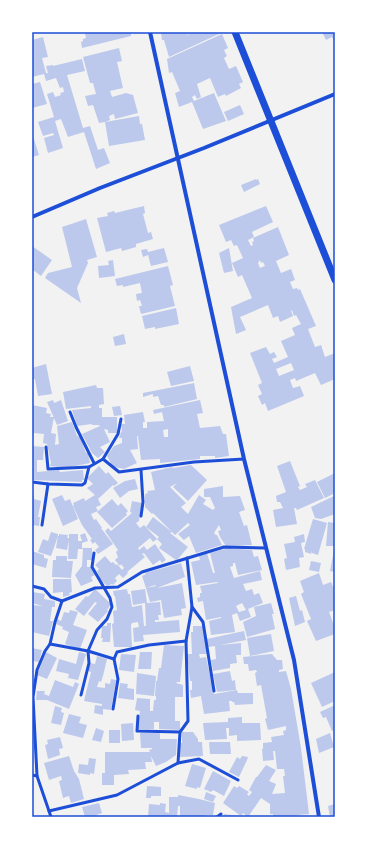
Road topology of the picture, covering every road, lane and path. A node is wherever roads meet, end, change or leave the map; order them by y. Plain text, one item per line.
1 (150, 32) edge
2 (235, 32) edge
3 (335, 94) edge
4 (271, 121) junction
5 (177, 159) junction
6 (32, 217) edge
7 (335, 280) edge
8 (70, 412) dead end
9 (122, 419) dead end
10 (46, 447) dead end
11 (103, 459) junction
12 (244, 459) junction
13 (94, 463) junction
14 (88, 467) junction
15 (141, 470) junction
16 (32, 482) edge
17 (48, 484) junction
18 (141, 516) dead end
19 (42, 525) dead end
20 (266, 548) junction
21 (94, 553) dead end
22 (187, 558) junction
23 (32, 586) edge
24 (103, 588) junction
25 (62, 601) junction
26 (192, 607) junction
27 (186, 641) junction
28 (50, 644) junction
29 (88, 651) junction
30 (114, 659) junction
31 (214, 691) dead end
32 (81, 695) dead end
33 (113, 709) dead end
34 (138, 716) dead end
35 (180, 732) junction
36 (178, 763) junction
37 (32, 774) edge
38 (37, 776) junction
39 (238, 780) dead end
40 (49, 811) junction
41 (221, 814) dead end
42 (50, 817) edge
43 (217, 817) edge
44 (319, 817) edge

1 - 5 street
2 - 4 street
3 - 4 street
4 - 5 street
4 - 7 street
5 - 6 street
5 - 12 street
8 - 13 lane
9 - 11 lane
10 - 14 lane
11 - 13 lane
11 - 15 lane
12 - 15 lane
12 - 20 street
13 - 14 lane
14 - 17 lane
15 - 18 lane
16 - 17 lane
17 - 19 lane
20 - 22 lane
20 - 44 street
21 - 24 lane
22 - 24 lane
22 - 26 lane
23 - 25 lane
24 - 25 lane
24 - 29 lane
25 - 28 lane
26 - 27 lane
26 - 31 lane
27 - 30 lane
27 - 35 lane
28 - 29 lane
28 - 38 lane
29 - 30 lane
29 - 32 lane
30 - 33 lane
34 - 35 lane
35 - 36 lane
36 - 39 lane
36 - 40 lane
37 - 38 lane
38 - 40 lane
40 - 42 lane
41 - 43 lane

